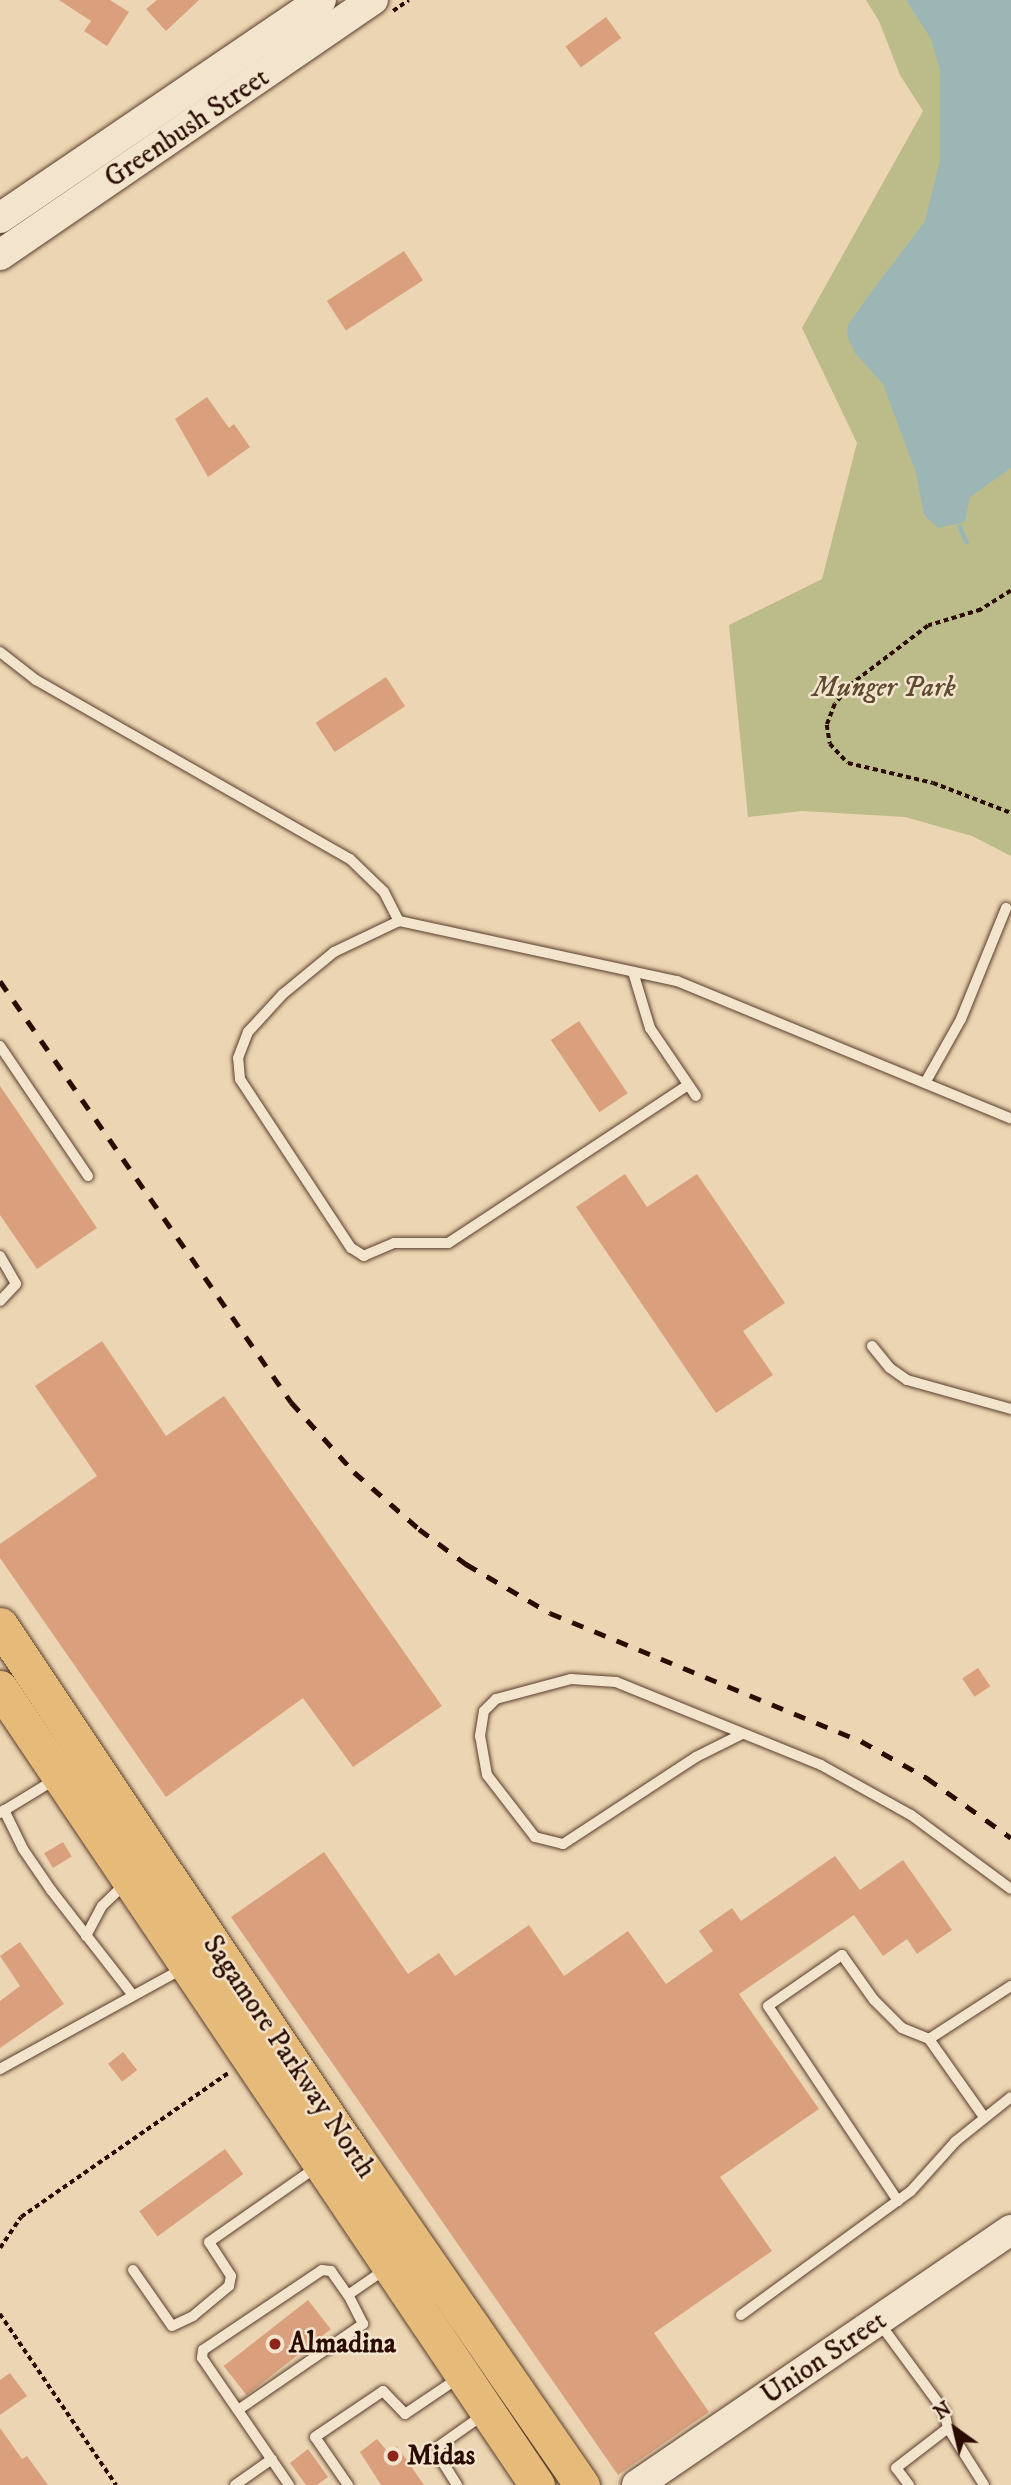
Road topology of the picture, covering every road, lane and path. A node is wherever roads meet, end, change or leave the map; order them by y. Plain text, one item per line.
1 (321, 0) edge
2 (373, 0) edge
3 (0, 218) edge
4 (0, 255) edge
5 (1011, 591) edge
6 (0, 652) edge
7 (1011, 813) edge
8 (1006, 908) dead end
9 (399, 921) junction
10 (632, 972) junction
11 (0, 1046) edge
12 (925, 1083) junction
13 (688, 1085) junction
14 (696, 1096) dead end
15 (1011, 1119) edge
16 (88, 1176) dead end
17 (0, 1256) edge
18 (0, 1301) edge
19 (872, 1346) dead end
20 (1011, 1409) edge
21 (0, 1625) edge
22 (0, 1688) edge
23 (742, 1734) junction
24 (60, 1776) junction
25 (2, 1811) edge
26 (130, 1880) junction
27 (1011, 1889) edge
28 (86, 1936) junction
29 (187, 1966) junction
30 (1011, 1986) edge
31 (132, 1994) junction
32 (929, 2039) junction
33 (0, 2069) edge
34 (233, 2070) dead end
35 (1011, 2097) edge
36 (984, 2117) junction
37 (321, 2164) junction
38 (898, 2200) junction
39 (1011, 2230) edge
40 (0, 2248) edge
41 (389, 2266) junction
42 (133, 2270) dead end
43 (348, 2295) junction
44 (0, 2314) edge
45 (741, 2315) dead end
46 (878, 2321) junction
47 (463, 2375) junction
48 (237, 2410) junction
49 (487, 2412) junction
50 (948, 2428) junction
51 (272, 2459) junction
52 (116, 2485) edge
53 (235, 2485) edge
54 (289, 2485) edge
55 (348, 2485) edge
56 (457, 2485) edge
57 (537, 2485) edge
58 (582, 2485) edge
59 (637, 2485) edge
60 (909, 2485) edge
61 (984, 2485) edge

1 - 3 main road, Greenbush Street
2 - 4 main road, Greenbush Street
5 - 7 path
6 - 9 lane
8 - 12 lane
9 - 10 lane
9 - 13 lane
10 - 12 lane
10 - 13 lane
11 - 16 lane
12 - 15 lane
13 - 14 lane
17 - 18 lane
19 - 20 lane
21 - 58 main road, Sagamore Parkway North
22 - 24 main road, Sagamore Parkway North
23 - 23 lane
23 - 27 lane
24 - 25 lane
24 - 26 main road, Sagamore Parkway North
25 - 28 lane
26 - 28 lane
26 - 29 main road, Sagamore Parkway North
28 - 31 lane
29 - 31 lane
29 - 37 main road, Sagamore Parkway North
30 - 32 lane
31 - 33 lane
32 - 36 lane
32 - 38 lane
34 - 40 path
35 - 36 lane
36 - 38 lane
37 - 41 main road, Sagamore Parkway North
37 - 42 lane
38 - 45 lane
39 - 46 main road, Union Street
41 - 43 lane
41 - 47 main road, Sagamore Parkway North
43 - 48 lane
43 - 48 lane
44 - 52 path
46 - 50 lane
46 - 59 main road, Union Street
47 - 49 main road, Sagamore Parkway North
47 - 55 lane
48 - 51 lane
49 - 56 lane
49 - 57 main road, Sagamore Parkway North
50 - 60 lane
50 - 61 lane
51 - 53 lane
51 - 54 lane

